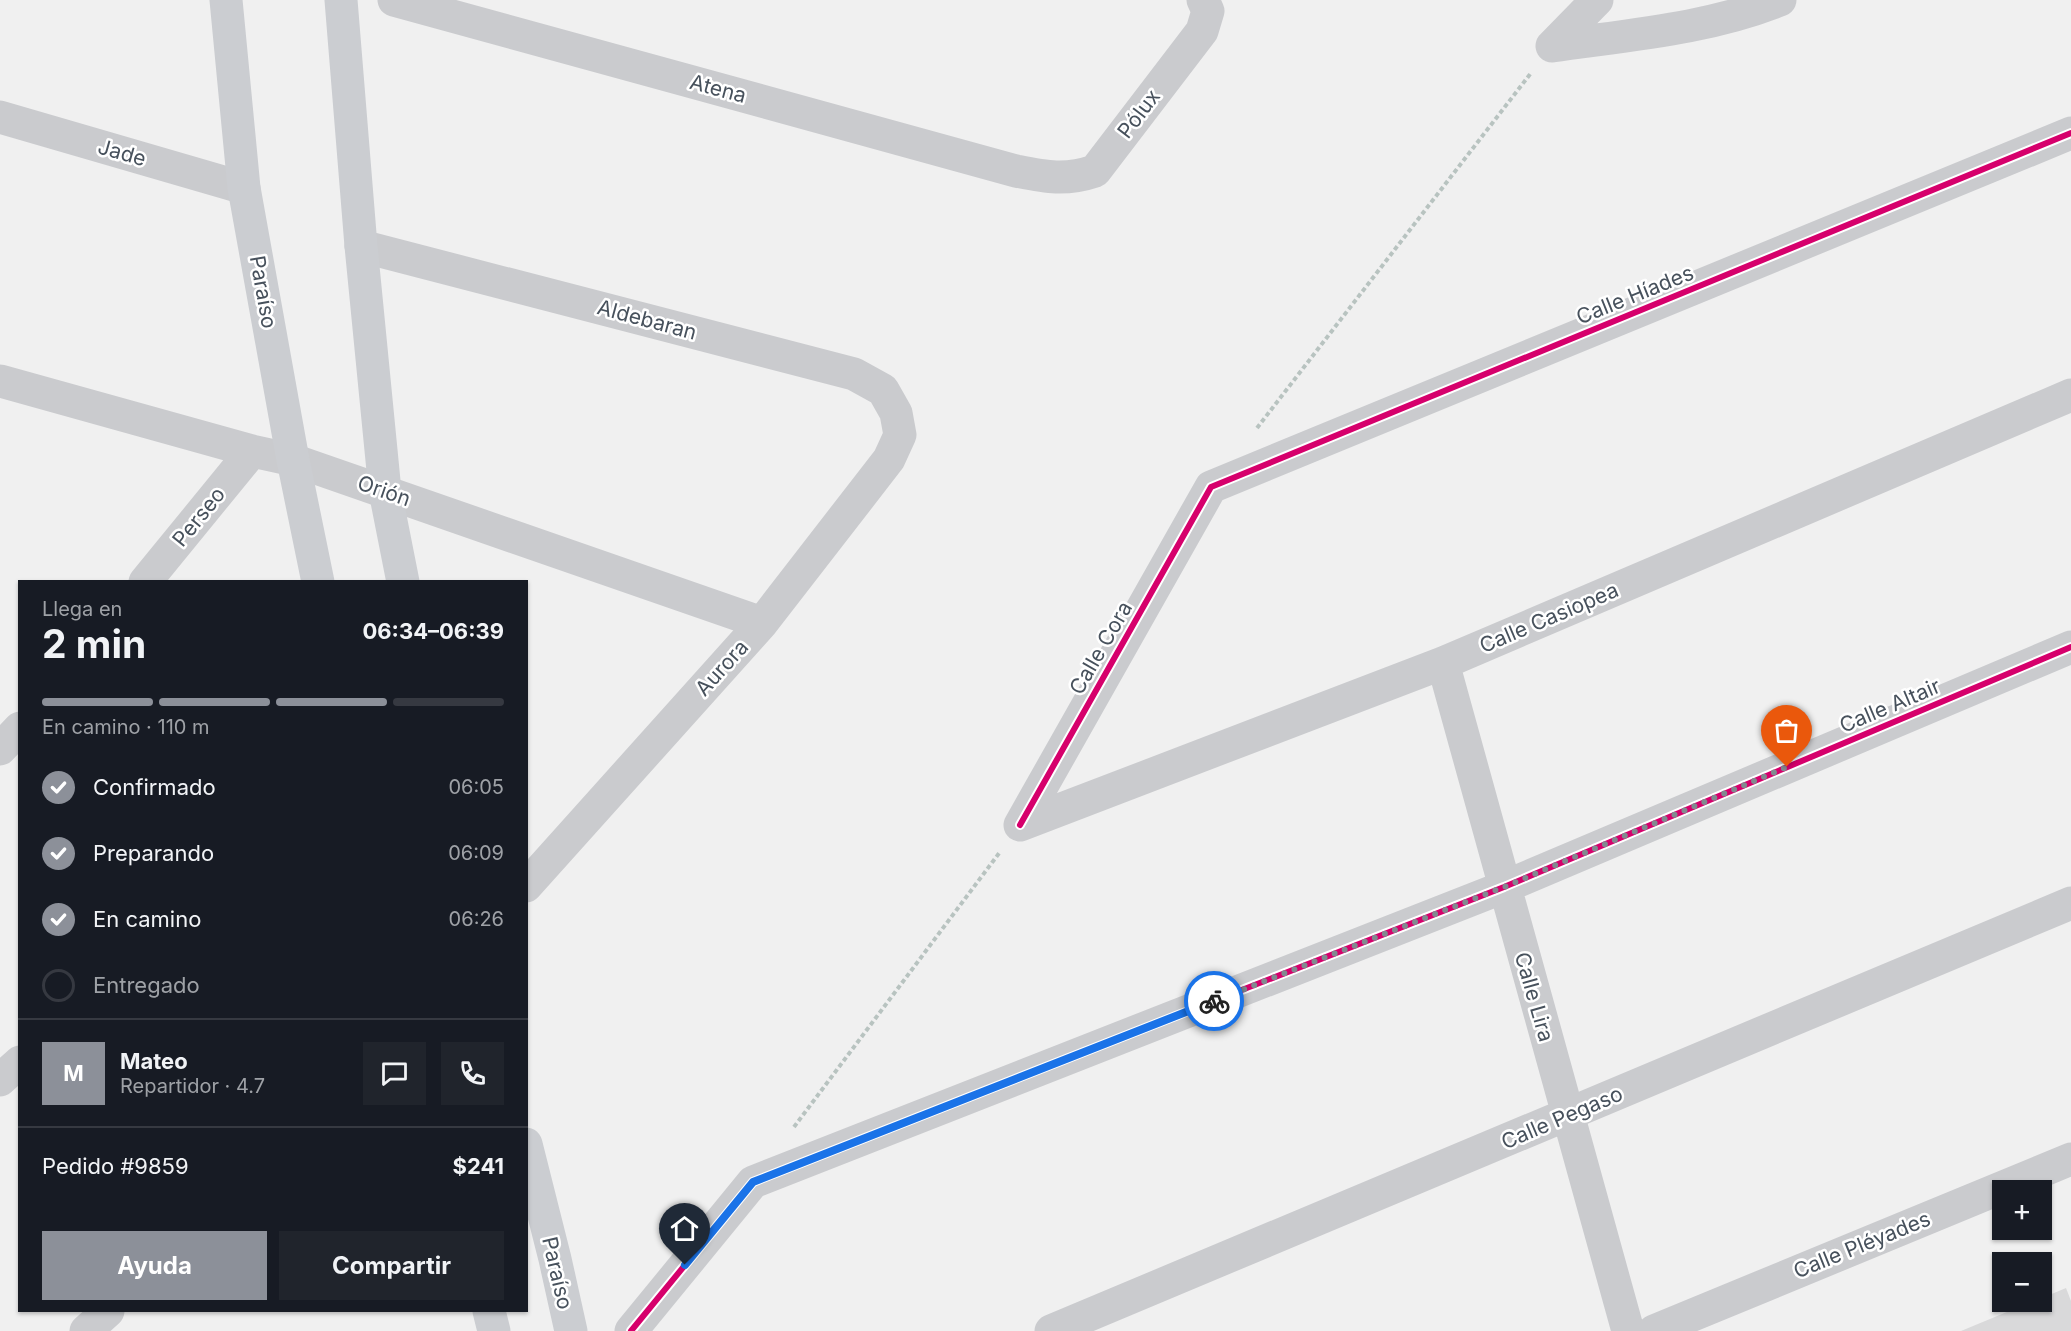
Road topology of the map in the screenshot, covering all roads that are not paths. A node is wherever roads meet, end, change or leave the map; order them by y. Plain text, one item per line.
1 (226, 0) edge
2 (341, 0) edge
3 (394, 0) edge
4 (1597, 0) edge
5 (1779, 0) edge
6 (1206, 5) edge
7 (0, 117) edge
8 (2071, 133) edge
9 (1043, 176) joint
10 (244, 188) junction
11 (361, 246) junction
12 (3, 386) edge
13 (2071, 395) edge
14 (900, 435) joint
15 (252, 451) junction
16 (293, 460) junction
17 (1211, 487) joint
18 (385, 491) junction
19 (147, 580) edge
20 (318, 580) edge
21 (403, 580) edge
22 (762, 623) junction
23 (2071, 647) edge
24 (1443, 663) junction
25 (18, 730) edge
26 (0, 749) edge
27 (1020, 825) joint
28 (528, 884) edge
29 (1504, 887) junction
30 (2071, 903) edge
31 (18, 1064) edge
32 (0, 1080) edge
33 (1567, 1116) junction
34 (528, 1152) edge
35 (2071, 1159) edge
36 (107, 1312) edge
37 (489, 1312) edge
38 (86, 1331) edge
39 (494, 1331) edge
40 (571, 1331) edge
41 (631, 1331) edge
42 (1052, 1331) edge
43 (1628, 1331) edge
44 (1654, 1331) edge

1 - 10 street, Paraíso
2 - 11 street
3 - 9 street, Atena
4 - 5 street
6 - 9 street, Pólux
7 - 10 street, Jade
8 - 17 street, Calle Híades
10 - 16 street, Paraíso
11 - 14 street, Aldebaran
11 - 18 street
12 - 15 street, Orión
13 - 24 street, Calle Casiopea
14 - 22 street, Aurora
15 - 16 street, Orión
15 - 19 street, Perseo
16 - 18 street, Orión
16 - 20 street, Paraíso
17 - 27 street, Calle Cora
18 - 21 street
18 - 22 street, Orión
22 - 28 street, Aurora
23 - 29 street, Calle Altair
24 - 27 street, Calle Casiopea
24 - 29 street, Calle Lira
25 - 26 street
29 - 33 street, Calle Lira
29 - 41 street, Calle Altair
30 - 33 street, Calle Pegaso
31 - 32 street
33 - 42 street, Calle Pegaso
33 - 43 street, Calle Lira
34 - 40 street, Paraíso
35 - 44 street, Calle Pléyades
36 - 38 street
37 - 39 street

